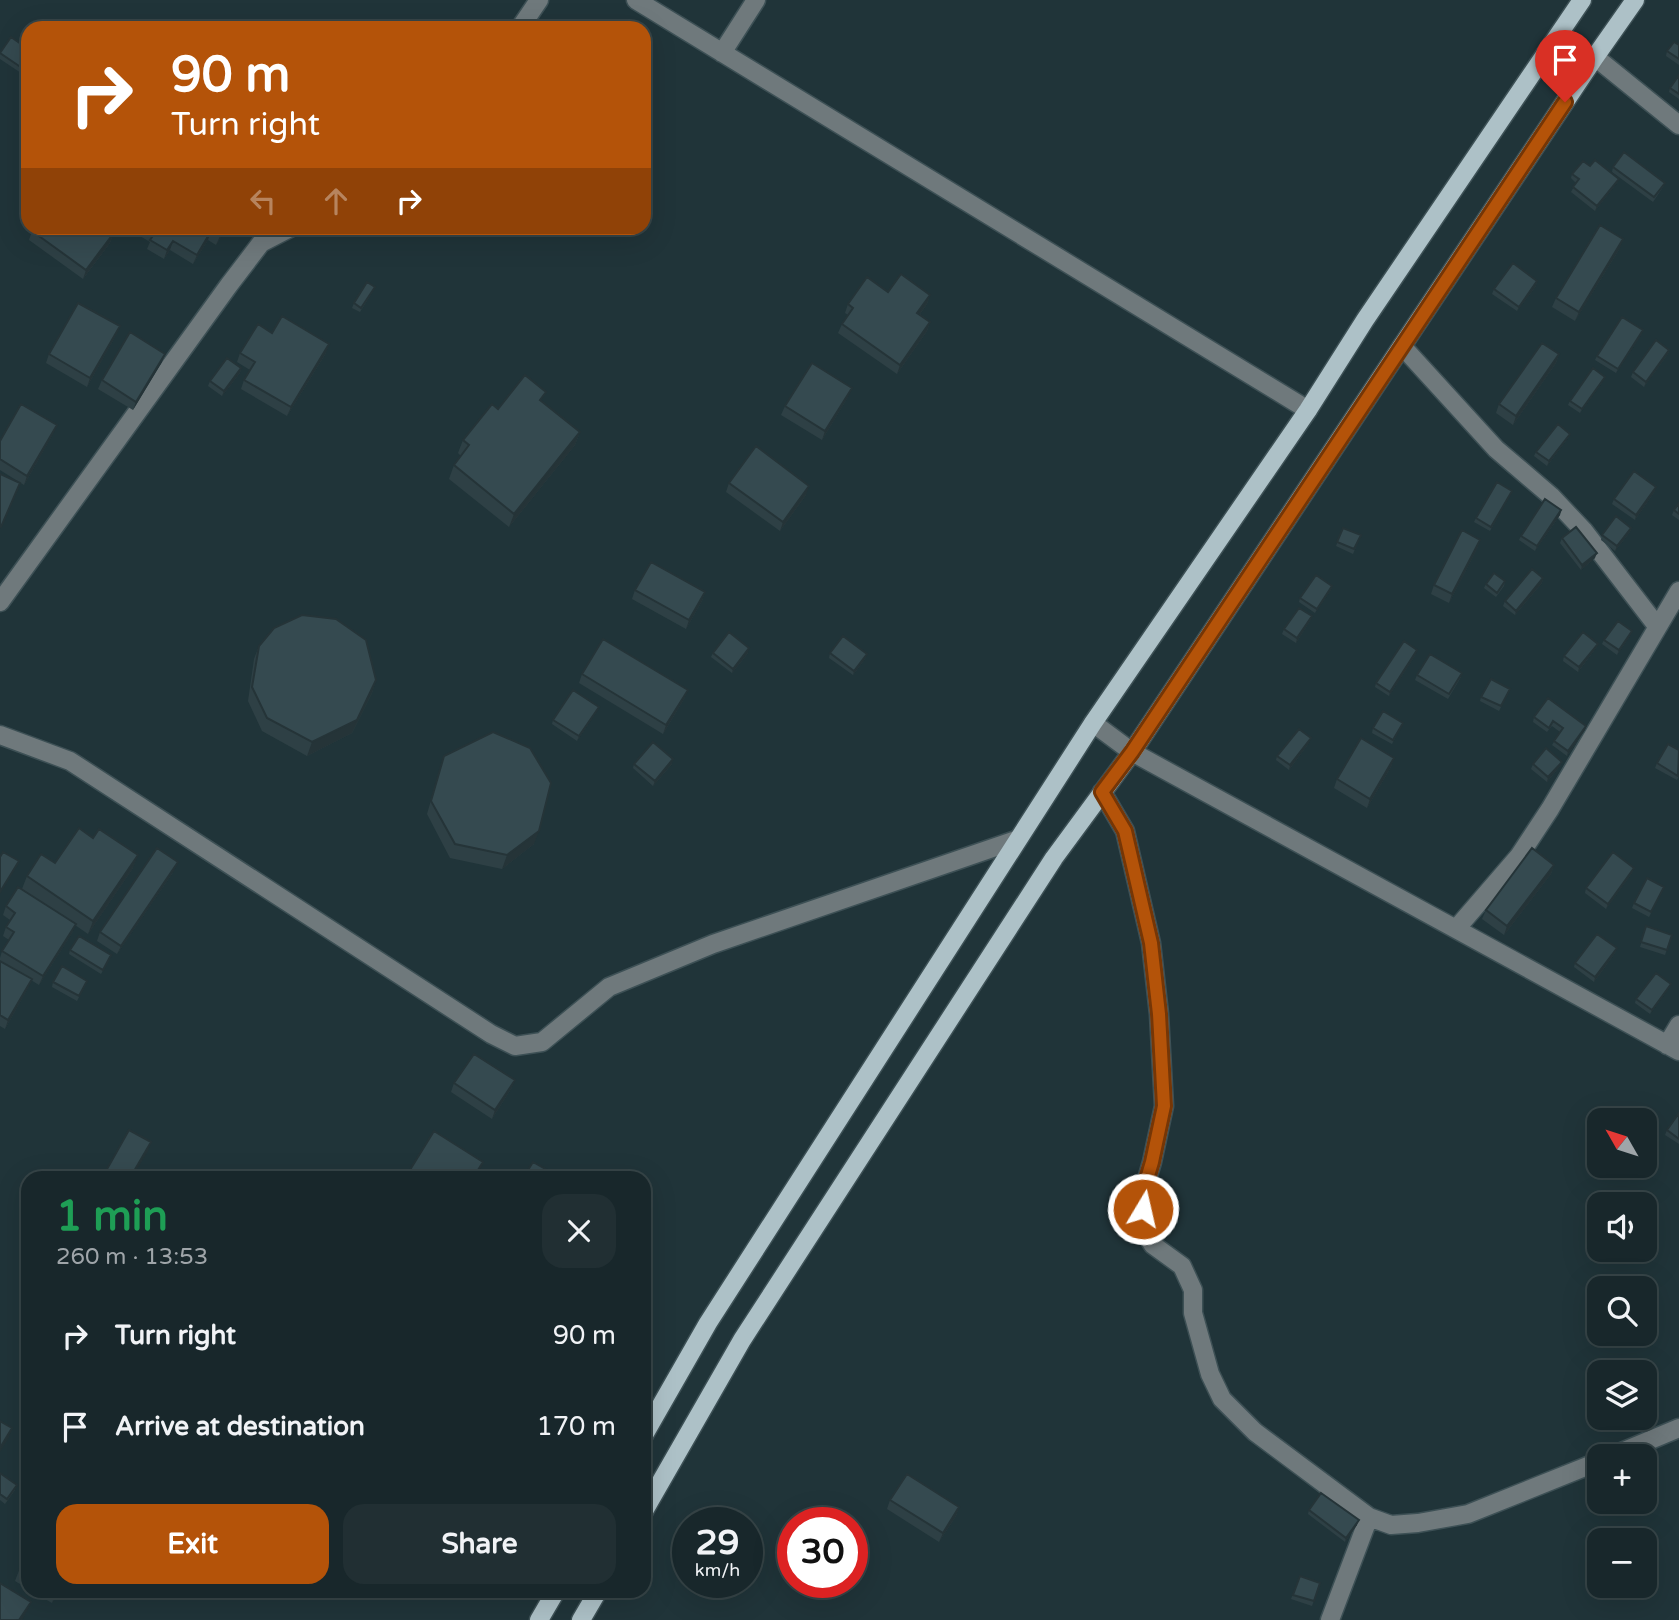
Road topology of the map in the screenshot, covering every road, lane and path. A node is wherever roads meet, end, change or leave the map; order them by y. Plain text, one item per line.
1 (539, 0) edge
2 (636, 0) edge
3 (756, 0) edge
4 (1582, 0) edge
5 (1635, 0) edge
6 (525, 21) edge
7 (722, 53) junction
8 (1595, 57) junction
9 (1679, 125) edge
10 (276, 235) edge
11 (1402, 346) junction
12 (1308, 410) junction
13 (1679, 591) edge
14 (0, 602) edge
15 (1657, 626) junction
16 (1093, 723) junction
17 (0, 735) edge
18 (1132, 752) junction
19 (1102, 792) junction
20 (1016, 840) junction
21 (1456, 929) junction
22 (1679, 1025) edge
23 (1673, 1048) edge
24 (651, 1423) edge
25 (1679, 1428) edge
26 (1641, 1444) edge
27 (1587, 1466) edge
28 (651, 1499) edge
29 (1369, 1517) junction
30 (551, 1598) edge
31 (594, 1598) edge
32 (539, 1620) edge
33 (581, 1620) edge
34 (1331, 1620) edge

1 - 6 street
2 - 7 street
3 - 7 street
4 - 12 main road
5 - 8 main road
7 - 12 street
8 - 9 street
8 - 11 main road
10 - 14 street
11 - 15 street
11 - 18 main road
12 - 16 main road
13 - 15 street
15 - 21 street
16 - 18 street
16 - 20 main road
17 - 20 street
18 - 19 main road
18 - 21 street
19 - 28 main road
19 - 29 street
20 - 24 main road
21 - 23 street
22 - 23 street
25 - 26 street
27 - 29 street
29 - 34 street
30 - 32 main road
31 - 33 main road

